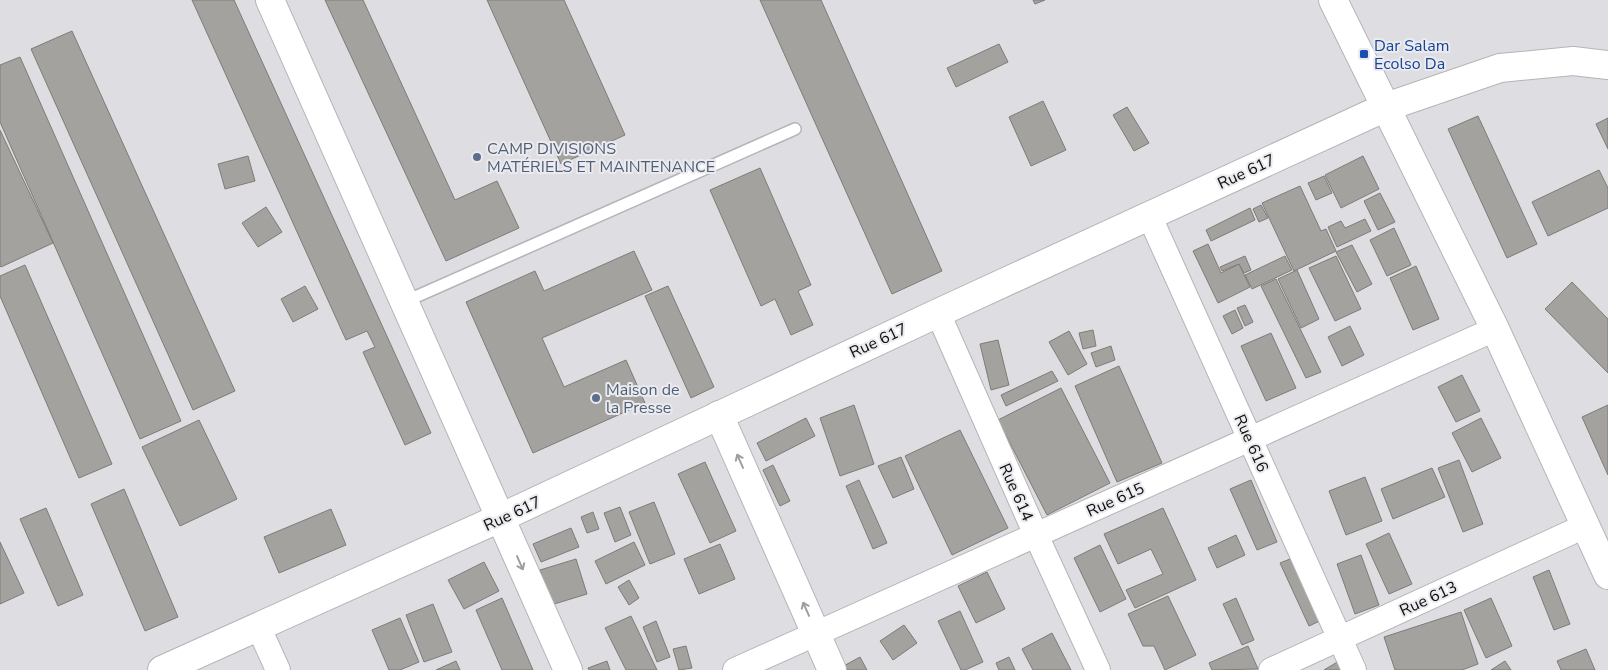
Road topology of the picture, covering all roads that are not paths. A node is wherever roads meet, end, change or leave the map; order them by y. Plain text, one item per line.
1 (270, 0) edge
2 (1333, 0) edge
3 (1608, 65) edge
4 (1386, 107) junction
5 (795, 129) dead end
6 (1149, 215) junction
7 (404, 302) junction
8 (938, 313) junction
9 (1495, 329) junction
10 (719, 415) junction
11 (1250, 439) junction
12 (500, 518) junction
13 (1586, 526) junction
14 (1036, 535) junction
15 (1608, 575) edge
16 (258, 626) junction
17 (816, 634) junction
18 (1340, 638) junction
19 (162, 670) edge
20 (278, 670) edge
21 (568, 670) edge
22 (736, 670) edge
23 (832, 670) edge
24 (1098, 670) edge
25 (1271, 670) edge
26 (1354, 670) edge

1 - 7 main road
2 - 4 main road
3 - 4 main road, Rue 617
4 - 6 main road, Rue 617
4 - 9 main road
5 - 7 lane
6 - 8 main road, Rue 617
6 - 11 street, Rue 616
7 - 12 main road
8 - 10 main road, Rue 617
8 - 14 street, Rue 614
9 - 11 street, Rue 615
9 - 13 main road
10 - 12 main road, Rue 617
17 -> 10 main road
11 - 14 street, Rue 615
11 - 18 street, Rue 616
12 - 16 main road, Rue 617
12 -> 21 main road
13 - 15 main road
13 - 18 street, Rue 613
14 - 17 street, Rue 615
14 - 24 street, Rue 614
16 - 19 main road, Rue 617
16 - 20 street
17 - 22 street, Rue 615
17 - 23 main road
18 - 25 street, Rue 613
18 - 26 street, Rue 616

